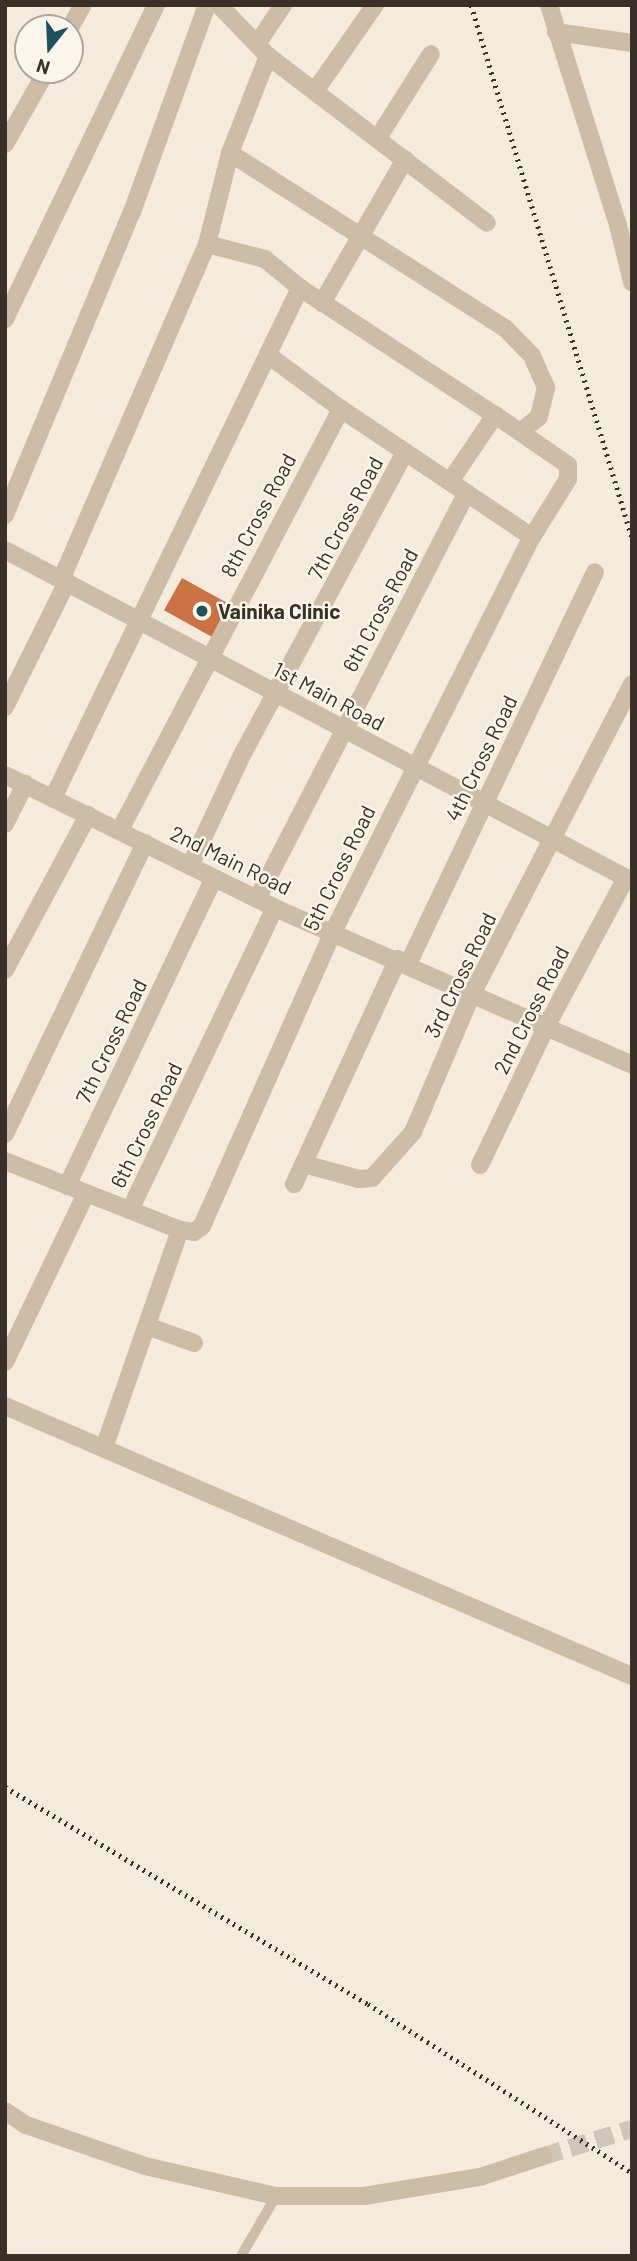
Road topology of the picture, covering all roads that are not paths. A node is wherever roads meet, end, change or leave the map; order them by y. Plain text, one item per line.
1 (156, 5) edge
2 (207, 5) edge
3 (219, 5) edge
4 (284, 5) edge
5 (374, 5) edge
6 (549, 5) edge
7 (556, 32) junction
8 (632, 43) edge
9 (262, 50) junction
10 (431, 54) dead end
11 (39, 84) edge
12 (315, 92) junction
13 (377, 138) junction
14 (5, 144) edge
15 (230, 153) junction
16 (405, 159) junction
17 (487, 223) dead end
18 (362, 235) junction
19 (207, 244) junction
20 (632, 282) edge
21 (300, 288) junction
22 (322, 303) junction
23 (5, 319) edge
24 (268, 355) junction
25 (341, 409) junction
26 (495, 415) junction
27 (521, 431) junction
28 (405, 452) junction
29 (451, 480) junction
30 (467, 493) junction
31 (5, 515) edge
32 (532, 537) junction
33 (5, 550) edge
34 (595, 572) dead end
35 (64, 581) junction
36 (140, 621) junction
37 (207, 658) junction
38 (632, 684) edge
39 (277, 695) junction
40 (5, 706) edge
41 (343, 729) junction
42 (413, 767) junction
43 (5, 775) edge
44 (25, 784) junction
45 (53, 798) junction
46 (484, 803) junction
47 (88, 815) junction
48 (5, 824) edge
49 (120, 830) junction
50 (555, 841) junction
51 (145, 844) junction
52 (190, 866) junction
53 (214, 878) junction
54 (629, 879) edge
55 (257, 899) junction
56 (275, 908) junction
57 (332, 932) junction
58 (403, 962) junction
59 (5, 970) edge
60 (471, 996) junction
61 (546, 1027) junction
62 (630, 1060) edge
63 (5, 1135) edge
64 (5, 1161) edge
65 (304, 1164) junction
66 (480, 1165) dead end
67 (294, 1184) dead end
68 (67, 1186) junction
69 (86, 1194) junction
70 (130, 1210) junction
71 (180, 1230) junction
72 (147, 1326) junction
73 (194, 1343) dead end
74 (5, 1362) edge
75 (5, 1406) edge
76 (104, 1448) junction
77 (632, 1676) edge
78 (5, 2112) edge
79 (544, 2156) tunnel mouth
80 (276, 2196) junction
81 (241, 2256) edge

1 - 23 street
2 - 31 street
3 - 9 street
4 - 9 street
5 - 12 street
6 - 7 street
7 - 8 street
7 - 20 street
9 - 12 street
9 - 15 street
10 - 13 street
11 - 14 street
12 - 13 street
13 - 16 street
15 - 18 street
15 - 19 street
16 - 17 street
16 - 18 street
18 - 22 street
18 - 27 street
19 - 21 street
19 - 35 street
21 - 22 street
21 - 24 street
22 - 26 street
24 - 25 street
24 - 36 street
25 - 28 street
25 - 37 street, 8th Cross Road
26 - 27 street
26 - 29 street
27 - 32 street, 5th Cross Road
28 - 29 street
28 - 39 street, 7th Cross Road
29 - 30 street
30 - 32 street
30 - 41 street, 6th Cross Road
32 - 42 street, 5th Cross Road
33 - 35 street, 1st Main Road
34 - 46 street, 4th Cross Road
35 - 36 street, 1st Main Road
35 - 40 street
36 - 37 street, 1st Main Road
36 - 45 street
37 - 39 street, 1st Main Road
37 - 49 street, 8th Cross Road
38 - 50 street, 3rd Cross Road
39 - 41 street, 1st Main Road
39 - 52 street, 7th Cross Road
41 - 42 street, 1st Main Road
41 - 55 street, 6th Cross Road
42 - 46 street, 1st Main Road
42 - 57 street, 5th Cross Road
43 - 44 street, 2nd Main Road
44 - 45 street, 2nd Main Road
44 - 48 street
45 - 47 street, 2nd Main Road
46 - 50 street, 1st Main Road
46 - 58 street, 4th Cross Road
47 - 49 street, 2nd Main Road
47 - 59 street
49 - 51 street, 2nd Main Road
50 - 54 street, 1st Main Road
50 - 60 street, 3rd Cross Road
51 - 52 street, 2nd Main Road
51 - 63 street
52 - 53 street, 2nd Main Road
53 - 55 street, 2nd Main Road
53 - 68 street, 7th Cross Road
54 - 61 street, 2nd Cross Road
55 - 56 street, 2nd Main Road
56 - 57 street, 2nd Main Road
56 - 70 street, 6th Cross Road
57 - 58 street, 2nd Main Road
57 - 71 street, 5th Cross Road
58 - 60 street, 2nd Main Road
58 - 65 street, 4th Cross Road
60 - 61 street, 2nd Main Road
60 - 65 street, 3rd Cross Road
61 - 62 street, 2nd Main Road
61 - 66 street, 2nd Cross Road
64 - 68 street
65 - 67 street, 4th Cross Road
68 - 69 street
69 - 70 street
69 - 74 street
70 - 71 street
71 - 72 street
72 - 73 street
72 - 76 street
75 - 76 street
76 - 77 street
78 - 80 street
79 - 80 street
80 - 81 lane

